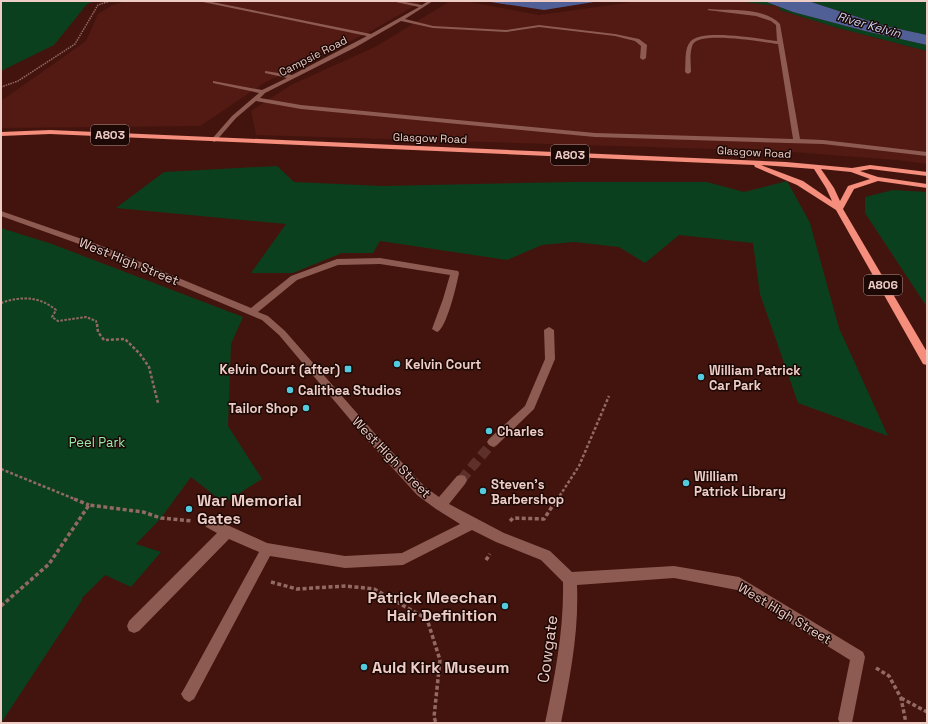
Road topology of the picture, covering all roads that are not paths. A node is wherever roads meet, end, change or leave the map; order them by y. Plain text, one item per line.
1 (200, 1) edge
2 (393, 1) edge
3 (431, 1) edge
4 (397, 8) dead end
5 (421, 8) junction
6 (709, 10) dead end
7 (401, 20) junction
8 (373, 36) junction
9 (780, 43) junction
10 (643, 58) dead end
11 (267, 72) dead end
12 (688, 72) dead end
13 (292, 77) junction
14 (215, 82) dead end
15 (263, 92) junction
16 (255, 99) junction
17 (3, 135) edge
18 (214, 140) junction
19 (797, 141) junction
20 (927, 154) edge
21 (747, 163) junction
22 (816, 167) junction
23 (852, 170) junction
24 (927, 174) edge
25 (877, 179) junction
26 (927, 186) edge
27 (839, 209) junction
28 (1, 213) edge
29 (252, 312) junction
30 (437, 329) dead end
31 (549, 330) dead end
32 (927, 361) edge
33 (493, 442) tunnel mouth
34 (461, 480) tunnel mouth
35 (440, 505) junction
36 (210, 523) road end
37 (472, 524) junction
38 (227, 532) junction
39 (267, 549) junction
40 (570, 579) junction
41 (134, 626) dead end
42 (190, 694) dead end
43 (846, 719) dead end
44 (553, 723) edge

1 - 8 street
2 - 5 street
3 - 5 street, Campsie Road
4 - 5 street
5 - 7 street, Campsie Road
6 - 9 street
7 - 8 street, Campsie Road
7 - 10 street
8 - 13 street, Campsie Road
9 - 12 street
9 - 19 street
11 - 13 street
13 - 15 street, Campsie Road
14 - 15 street
15 - 16 street, Campsie Road
16 - 18 street, Campsie Road
16 - 19 street
17 - 18 main road, Glasgow Road / A803
18 - 21 main road, Glasgow Road / A803
19 - 20 street
21 - 22 main road, Glasgow Road / A803
21 - 27 main road
22 - 23 main road, Glasgow Road / A803
22 - 27 main road, A806
23 - 24 main road, Glasgow Road / A803
23 - 25 main road, Glasgow Road / A803
25 - 26 main road, Glasgow Road / A803
25 - 27 main road
27 - 32 main road, A806
28 - 29 street, West High Street
29 - 30 street
29 - 35 street, West High Street
31 - 33 street
34 - 35 street
35 - 37 street, West High Street
36 - 38 street
37 - 39 street
37 - 40 street, West High Street
38 - 39 street
38 - 41 street
39 - 42 street
40 - 43 street, West High Street
40 - 44 street, Cowgate

